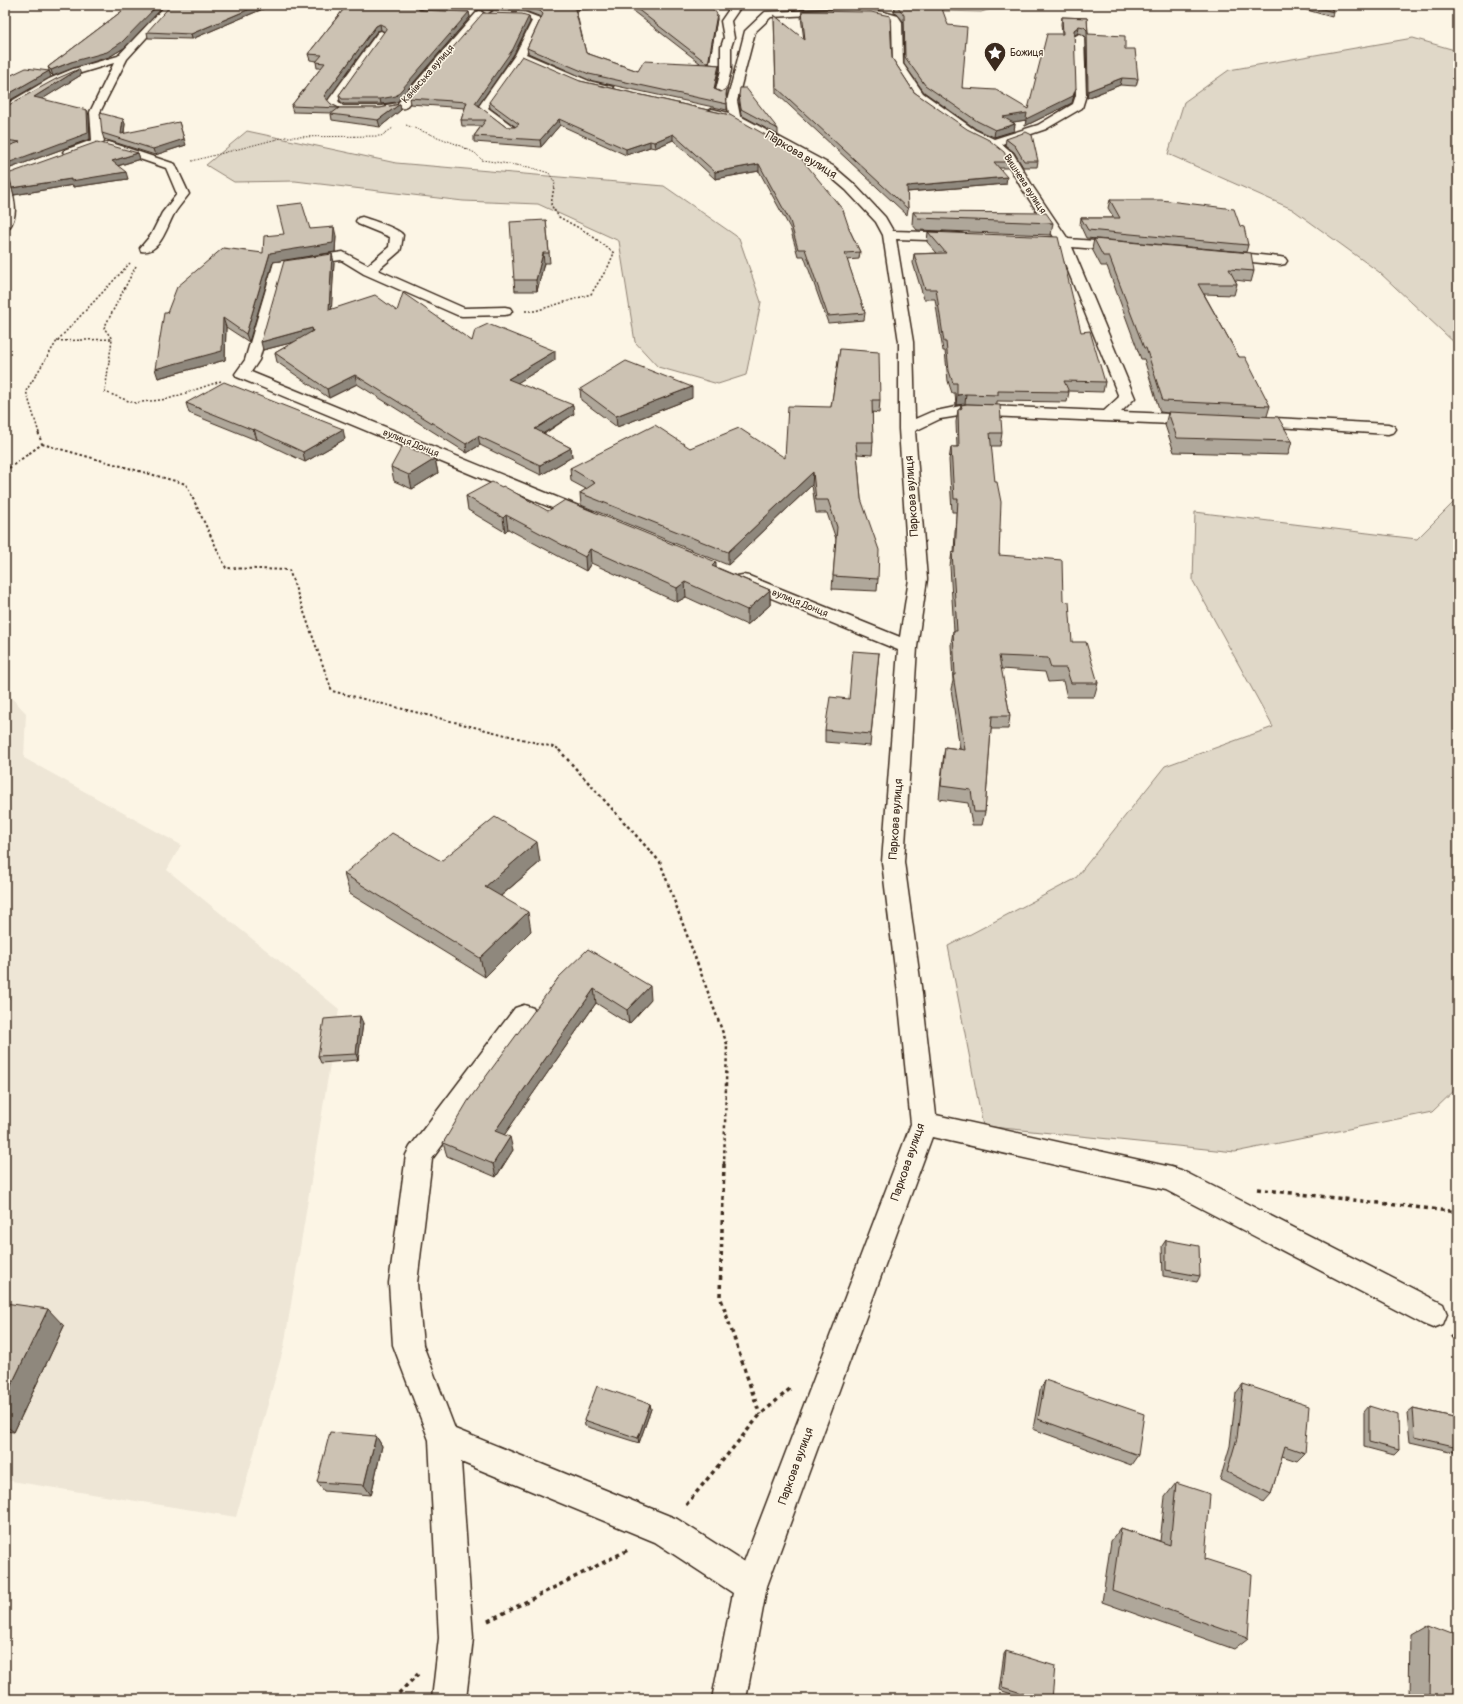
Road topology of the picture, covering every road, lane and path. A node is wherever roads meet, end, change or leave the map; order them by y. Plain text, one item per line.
1 (171, 5) edge
2 (737, 5) edge
3 (963, 7) dead end
4 (766, 9) edge
5 (464, 14) edge
6 (480, 14) junction
7 (883, 15) junction
8 (750, 31) junction
9 (381, 34) edge
10 (1079, 37) edge
11 (729, 38) junction
12 (520, 55) junction
13 (122, 58) junction
14 (620, 92) edge
15 (5, 110) edge
16 (702, 110) edge
17 (716, 112) junction
18 (735, 118) junction
19 (404, 124) dead end
20 (512, 130) edge
21 (384, 132) dead end
22 (98, 142) junction
23 (993, 142) junction
24 (62, 155) edge
25 (171, 166) junction
26 (5, 186) edge
27 (362, 221) dead end
28 (5, 225) edge
29 (889, 235) junction
30 (968, 238) edge
31 (1039, 240) edge
32 (1063, 241) junction
33 (1133, 247) edge
34 (146, 248) junction
35 (1210, 254) edge
36 (1280, 261) dead end
37 (369, 271) junction
38 (505, 311) joint
39 (112, 339) junction
40 (57, 341) junction
41 (242, 374) junction
42 (1108, 416) junction
43 (1209, 420) edge
44 (1240, 422) edge
45 (908, 429) junction
46 (1388, 429) dead end
47 (42, 444) junction
48 (5, 470) edge
49 (601, 521) edge
50 (733, 575) edge
51 (908, 647) junction
52 (524, 1015) dead end
53 (924, 1124) junction
54 (1256, 1188) dead end
55 (1458, 1212) edge
56 (1433, 1314) dead end
57 (795, 1384) dead end
58 (760, 1415) junction
59 (444, 1440) junction
60 (666, 1530) junction
61 (751, 1586) junction
62 (456, 1638) junction
63 (421, 1671) dead end
64 (393, 1699) edge
65 (449, 1699) edge
66 (729, 1699) edge

1 - 13 street
2 - 11 street
3 - 7 path
4 - 7 street
4 - 8 street
5 - 6 street
6 - 9 street, Канівська вулиця
6 - 12 street
7 - 23 street, Вишнева вулиця
8 - 11 street
8 - 18 street
10 - 23 street
11 - 17 street
12 - 14 street
12 - 20 street
13 - 15 street
13 - 22 street
16 - 17 street
17 - 18 street, Паркова вулиця
18 - 29 street, Паркова вулиця
19 - 38 path
21 - 25 path
22 - 24 street
22 - 25 street
23 - 32 street, Вишнева вулиця
25 - 34 street
26 - 28 street
27 - 37 street
29 - 30 street
29 - 45 street, Паркова вулиця
31 - 32 street
32 - 33 street
32 - 42 street, Вишнева вулиця
34 - 39 path
34 - 40 path
35 - 36 street
37 - 38 street
37 - 41 street
39 - 40 path
39 - 41 path
40 - 47 path
41 - 49 street, вулиця Донця
42 - 43 street
42 - 45 street
44 - 46 street
45 - 51 street, Паркова вулиця
47 - 48 path
47 - 58 path
50 - 51 street, вулиця Донця
51 - 53 street, Паркова вулиця
52 - 59 street
53 - 56 street
53 - 61 street, Паркова вулиця
54 - 55 path
57 - 58 path
58 - 60 path
59 - 60 street
59 - 62 street
60 - 61 street
60 - 62 path
61 - 66 street, Паркова вулиця
62 - 65 street
63 - 64 path

